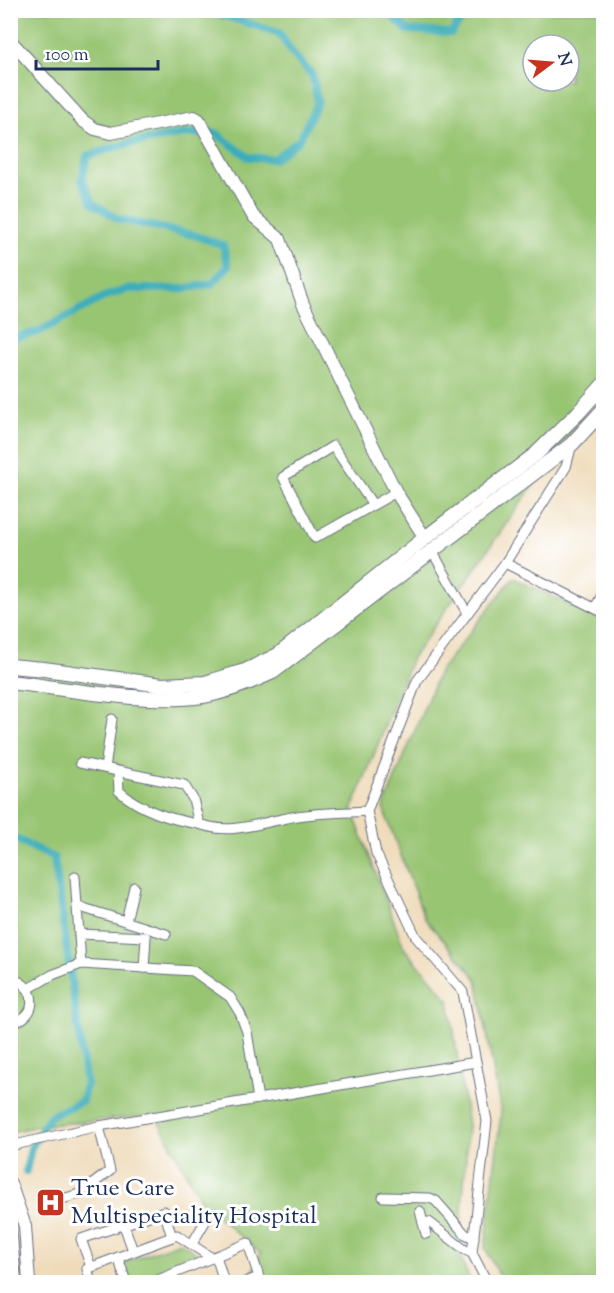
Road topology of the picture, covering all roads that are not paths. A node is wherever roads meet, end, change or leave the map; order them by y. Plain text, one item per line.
1 (10, 40) edge
2 (603, 384) edge
3 (603, 410) edge
4 (572, 444) junction
5 (396, 492) junction
6 (373, 505) junction
7 (428, 544) junction
8 (505, 563) junction
9 (603, 591) edge
10 (599, 610) edge
11 (467, 614) junction
12 (10, 666) edge
13 (10, 682) edge
14 (112, 719) dead end
15 (80, 763) dead end
16 (105, 768) junction
17 (118, 771) junction
18 (367, 811) junction
19 (199, 824) junction
20 (75, 877) dead end
21 (134, 887) dead end
22 (77, 906) junction
23 (126, 921) junction
24 (146, 932) junction
25 (79, 934) junction
26 (166, 934) dead end
27 (81, 964) junction
28 (144, 968) junction
29 (10, 980) edge
30 (28, 989) junction
31 (10, 1022) edge
32 (476, 1062) junction
33 (258, 1099) junction
34 (99, 1126) junction
35 (12, 1145) edge
36 (10, 1183) edge
37 (383, 1197) dead end
38 (66, 1198) dead end
39 (420, 1211) dead end
40 (206, 1220) dead end
41 (423, 1223) junction
42 (124, 1225) junction
43 (10, 1227) edge
44 (426, 1234) dead end
45 (172, 1237) junction
46 (474, 1238) junction
47 (192, 1244) junction
48 (133, 1251) junction
49 (12, 1253) edge
50 (472, 1253) junction
51 (118, 1257) junction
52 (214, 1257) junction
53 (91, 1267) junction
54 (178, 1278) edge
55 (15, 1282) edge
56 (29, 1282) edge
57 (91, 1282) edge
58 (126, 1282) edge
59 (153, 1282) edge
60 (224, 1282) edge
61 (246, 1282) edge
62 (487, 1282) edge

1 - 5 street
2 - 7 main road
3 - 4 main road
4 - 7 main road
4 - 8 street
5 - 6 street
5 - 7 street
6 - 6 street
7 - 11 street
7 - 12 main road
7 - 13 main road
8 - 10 street
8 - 11 street
9 - 10 street
11 - 18 street
14 - 16 street
15 - 16 street
16 - 17 street
17 - 19 street
17 - 19 street
18 - 19 street
18 - 32 street
20 - 22 street
21 - 23 street
22 - 23 street
22 - 25 street
23 - 24 street
24 - 25 street
24 - 26 street
24 - 28 street
25 - 27 street
27 - 28 street
27 - 30 street
28 - 33 street
29 - 30 street
30 - 31 street
32 - 33 street
32 - 46 street
33 - 34 street
34 - 35 street
34 - 38 street
36 - 56 street
37 - 46 street
39 - 41 street
40 - 47 street
41 - 44 street
41 - 50 street
42 - 45 street
42 - 48 street
42 - 53 street
43 - 49 street
45 - 47 street
45 - 48 street
46 - 50 street
47 - 52 street
48 - 51 street
49 - 55 street
50 - 62 street
51 - 53 street
51 - 58 street
52 - 54 street
52 - 60 street
52 - 61 street
53 - 57 street
54 - 59 street

